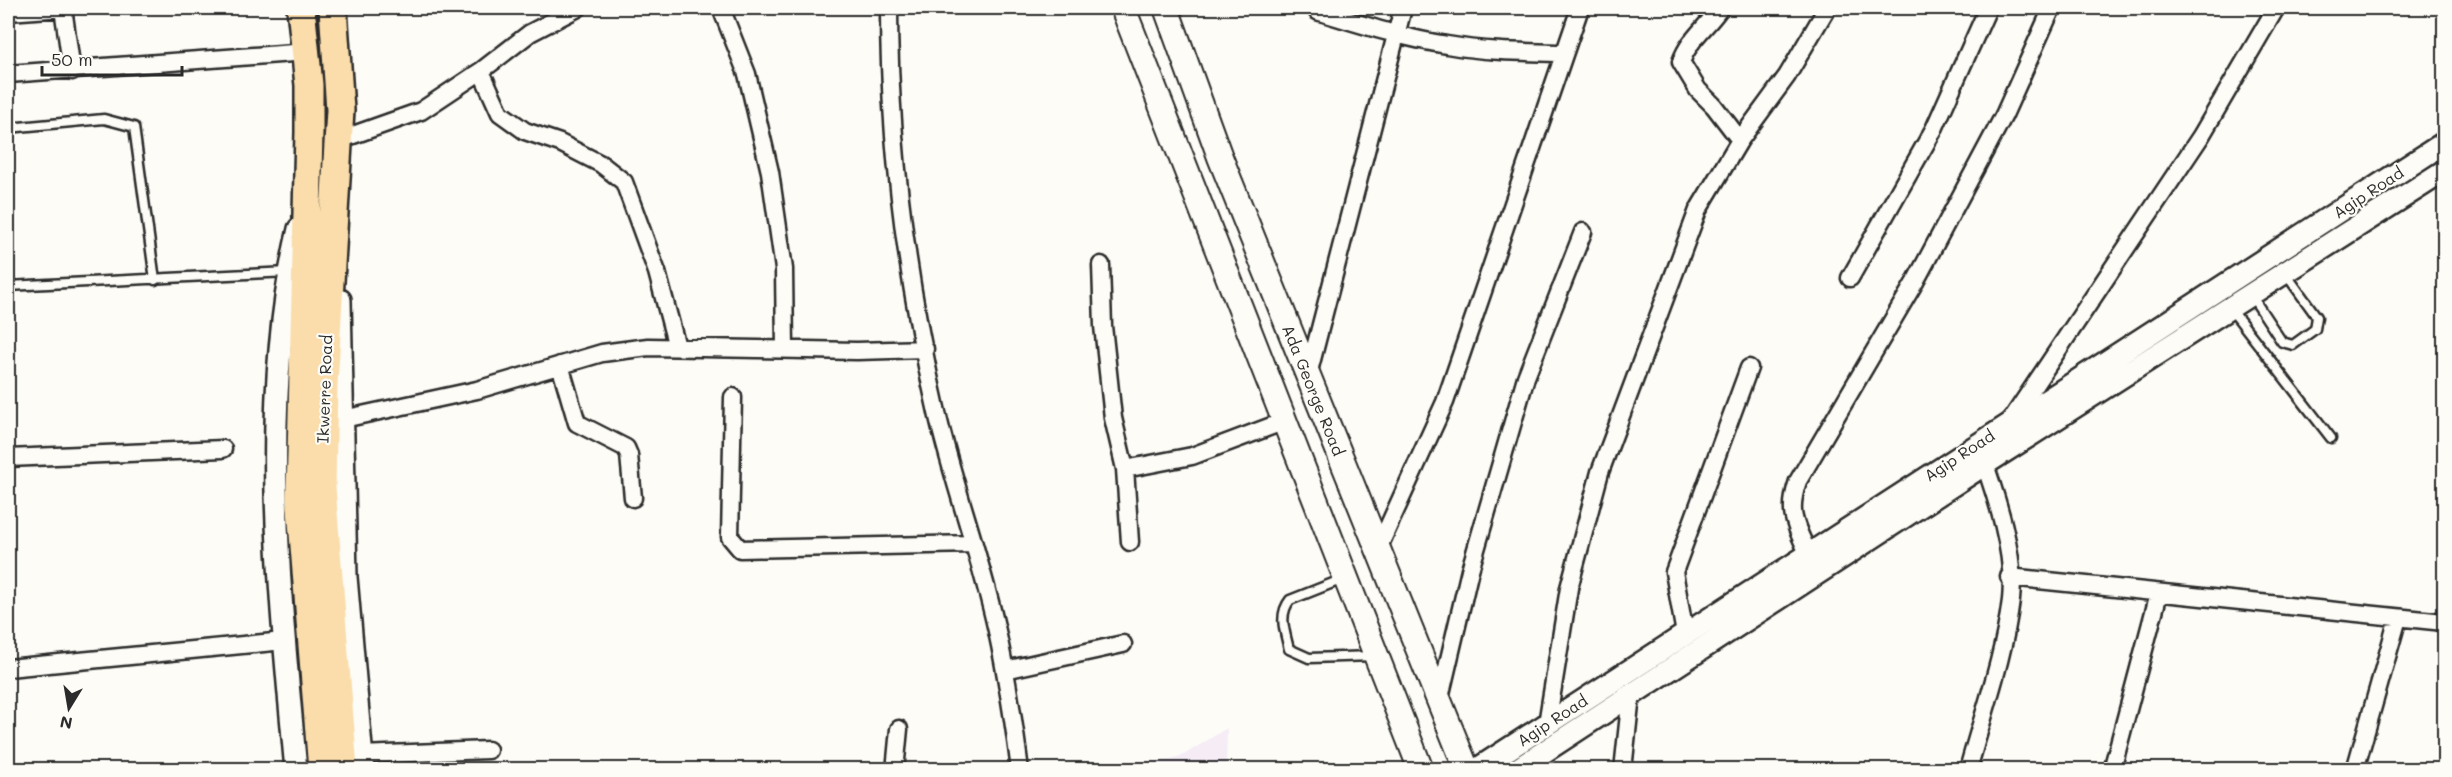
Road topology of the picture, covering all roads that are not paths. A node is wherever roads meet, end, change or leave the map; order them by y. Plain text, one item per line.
1 (63, 8) edge
2 (302, 8) edge
3 (333, 8) edge
4 (578, 8) edge
5 (721, 8) edge
6 (889, 8) edge
7 (1123, 8) edge
8 (1166, 8) edge
9 (1403, 8) edge
10 (1580, 8) edge
11 (1720, 8) edge
12 (1827, 8) edge
13 (1988, 8) edge
14 (2052, 8) edge
15 (2276, 8) edge
16 (1317, 11) dead end
17 (8, 12) edge
18 (1396, 34) junction
19 (307, 52) junction
20 (1563, 53) junction
21 (72, 71) junction
22 (481, 71) junction
23 (8, 74) edge
24 (8, 128) edge
25 (339, 140) junction
26 (1740, 140) junction
27 (2445, 143) edge
28 (2445, 171) edge
29 (308, 190) junction
30 (1583, 232) dead end
31 (332, 244) junction
32 (1101, 265) dead end
33 (289, 272) junction
34 (2285, 273) junction
35 (1850, 278) dead end
36 (155, 280) junction
37 (8, 286) edge
38 (2251, 295) junction
39 (2230, 308) junction
40 (677, 347) junction
41 (925, 349) junction
42 (785, 350) junction
43 (560, 365) junction
44 (1749, 368) dead end
45 (1308, 375) junction
46 (733, 397) dead end
47 (343, 419) junction
48 (1285, 421) junction
49 (2008, 423) junction
50 (2331, 438) dead end
51 (1977, 444) junction
52 (223, 449) dead end
53 (8, 458) edge
54 (1985, 464) junction
55 (1125, 469) junction
56 (633, 498) dead end
57 (1130, 542) dead end
58 (974, 544) junction
59 (1378, 549) junction
60 (1808, 553) junction
61 (1346, 577) junction
62 (2009, 577) junction
63 (2158, 593) junction
64 (2398, 618) junction
65 (2445, 622) edge
66 (1685, 633) junction
67 (284, 641) junction
68 (1123, 644) dead end
69 (1377, 656) junction
70 (8, 668) edge
71 (1005, 670) junction
72 (1631, 695) junction
73 (1439, 702) junction
74 (1546, 724) junction
75 (899, 729) dead end
76 (488, 750) dead end
77 (356, 764) edge
78 (296, 770) edge
79 (322, 770) edge
80 (894, 770) edge
81 (1020, 770) edge
82 (1421, 770) edge
83 (1467, 770) edge
84 (1476, 770) edge
85 (1516, 770) edge
86 (1623, 770) edge
87 (1968, 770) edge
88 (2112, 770) edge
89 (2355, 770) edge

1 - 17 street
1 - 21 street
2 - 19 main road, Ikwerre Road
3 - 25 main road, Ikwerre Road
4 - 22 street
5 - 42 street
6 - 41 street
7 - 48 main road
8 - 45 main road, Ada George Road
9 - 18 street
10 - 20 street
11 - 26 street
12 - 26 street
13 - 35 street
14 - 60 street
15 - 49 street
16 - 18 street
18 - 20 street
18 - 45 street
19 - 21 street
19 - 29 main road, Ikwerre Road
20 - 59 street
21 - 23 street
22 - 25 street
22 - 40 street
24 - 36 lane
25 - 31 main road, Ikwerre Road
26 - 74 street
27 - 49 street, Agip Road
28 - 34 street, Agip Road
29 - 33 street
29 - 79 main road, Ikwerre Road
30 - 73 street
31 - 47 street
31 - 77 main road, Ikwerre Road
32 - 55 street
33 - 36 lane
33 - 67 street
34 - 38 street, Agip Road
34 - 38 lane
36 - 37 lane
38 - 39 street, Agip Road
39 - 50 lane
39 - 54 street, Agip Road
40 - 42 street
40 - 43 street
41 - 42 street
41 - 58 street
43 - 47 street
43 - 56 street
44 - 66 street
45 - 59 main road, Ada George Road
46 - 58 street
47 - 77 street
48 - 55 street
48 - 61 main road
49 - 51 street, Agip Road
51 - 54 street
51 - 60 street, Agip Road
52 - 53 street
54 - 62 street
54 - 72 street, Agip Road
55 - 57 street
58 - 71 street
59 - 73 main road, Ada George Road
60 - 66 street, Agip Road
61 - 69 main road
61 - 69 lane
62 - 63 street
62 - 87 street
63 - 64 street
63 - 88 street
64 - 65 street
64 - 89 street
66 - 74 street, Agip Road
67 - 70 street
67 - 78 street
68 - 71 street
69 - 82 main road
71 - 81 street
72 - 85 street, Agip Road
72 - 86 street
73 - 83 main road, Ada George Road
74 - 84 street, Agip Road
75 - 80 street
76 - 77 street

